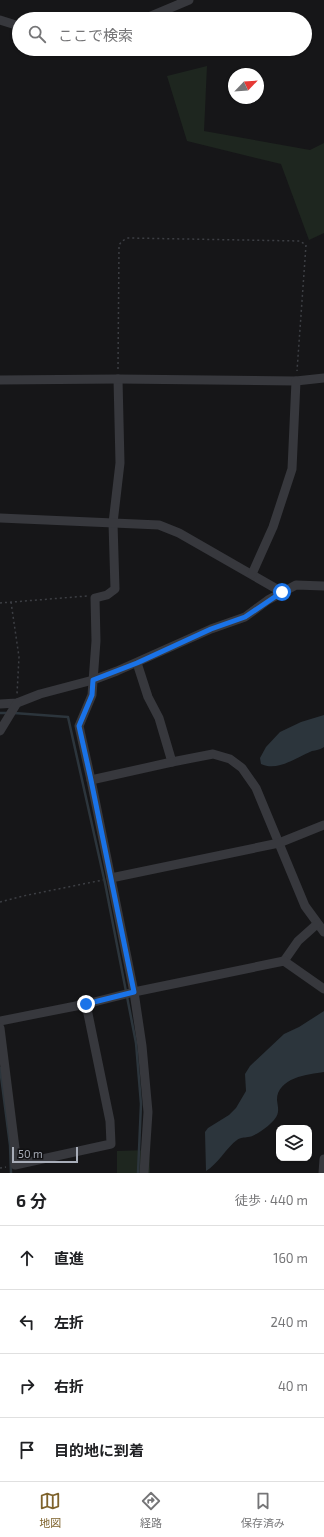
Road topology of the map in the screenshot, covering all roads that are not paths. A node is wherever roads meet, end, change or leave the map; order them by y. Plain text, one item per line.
1 (189, 0) edge
2 (161, 12) edge
3 (0, 20) edge
4 (12, 24) edge
5 (324, 378) edge
6 (118, 379) junction
7 (0, 380) edge
8 (296, 381) junction
9 (0, 518) edge
10 (113, 523) junction
11 (252, 574) junction
12 (324, 586) edge
13 (282, 592) junction
14 (137, 663) junction
15 (93, 680) junction
16 (17, 703) junction
17 (0, 704) edge
18 (0, 731) edge
19 (172, 762) junction
20 (91, 780) junction
21 (324, 825) edge
22 (278, 843) junction
23 (111, 878) junction
24 (317, 924) junction
25 (324, 932) edge
26 (284, 961) junction
27 (324, 989) edge
28 (134, 992) junction
29 (86, 1004) junction
30 (0, 1022) edge
31 (0, 1028) edge
32 (324, 1160) edge
33 (144, 1173) edge
34 (323, 1173) edge

1 - 2 street
3 - 4 street
5 - 8 street
6 - 7 street
6 - 8 street
6 - 10 street
8 - 11 street
9 - 10 street
10 - 11 street
10 - 15 street
11 - 13 street
12 - 13 street
13 - 14 street
14 - 15 street
14 - 19 street
15 - 16 street
15 - 20 street
16 - 17 street
16 - 18 street
19 - 20 street
19 - 22 street
20 - 23 street
21 - 22 street
22 - 23 street
22 - 24 street
23 - 28 street
24 - 25 street
24 - 26 street
26 - 27 street
26 - 28 street
28 - 29 street
28 - 33 street
29 - 30 street
29 - 31 street
32 - 34 street

